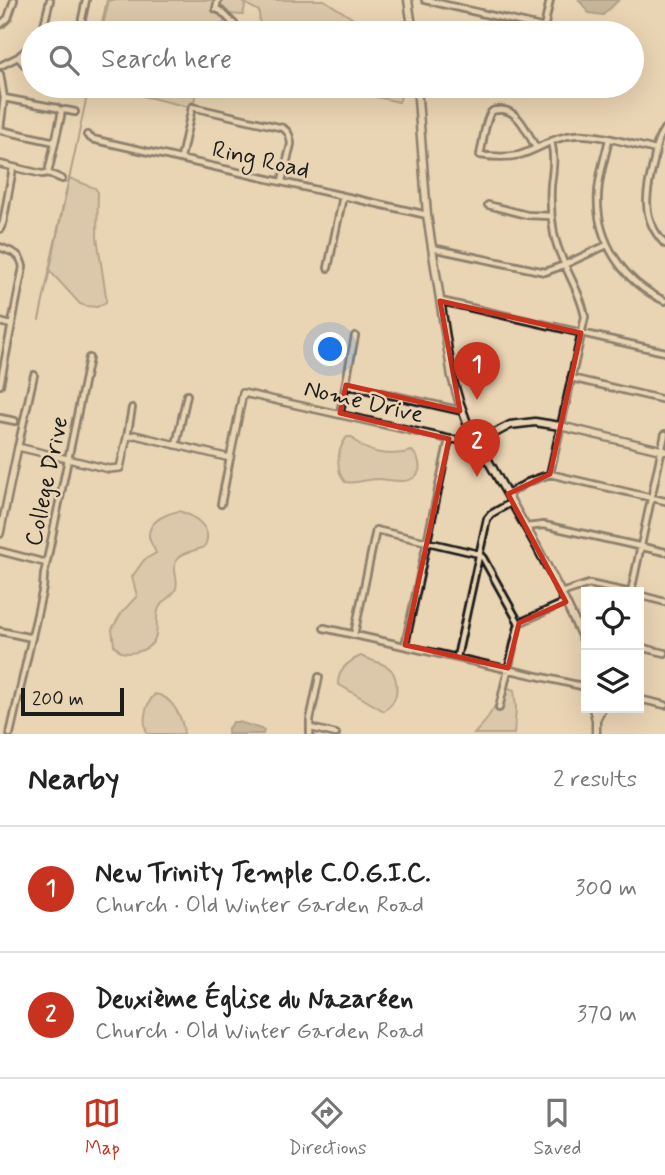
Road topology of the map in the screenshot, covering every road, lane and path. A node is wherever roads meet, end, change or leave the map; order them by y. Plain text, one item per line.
1 (14, 0) edge
2 (50, 0) edge
3 (86, 0) edge
4 (218, 0) edge
5 (408, 0) edge
6 (425, 0) edge
7 (550, 0) edge
8 (436, 1) edge
9 (44, 21) edge
10 (82, 21) edge
11 (231, 21) edge
12 (411, 21) edge
13 (517, 21) edge
14 (547, 21) edge
15 (0, 25) edge
16 (21, 54) edge
17 (18, 57) junction
18 (21, 60) edge
19 (0, 66) edge
20 (0, 74) edge
21 (4, 98) junction
22 (418, 98) edge
23 (61, 111) junction
24 (75, 112) dead end
25 (664, 129) edge
26 (0, 130) edge
27 (87, 135) dead end
28 (609, 139) junction
29 (551, 141) junction
30 (55, 142) junction
31 (536, 148) junction
32 (656, 150) junction
33 (181, 158) junction
34 (0, 164) edge
35 (13, 168) junction
36 (48, 173) junction
37 (62, 179) dead end
38 (282, 181) junction
39 (343, 195) junction
40 (488, 205) dead end
41 (427, 215) junction
42 (551, 216) junction
43 (0, 229) edge
44 (665, 244) edge
45 (607, 245) junction
46 (0, 247) edge
47 (432, 247) junction
48 (564, 265) junction
49 (328, 268) dead end
50 (440, 301) junction
51 (665, 301) edge
52 (0, 322) edge
53 (11, 325) junction
54 (582, 333) junction
55 (355, 336) dead end
56 (665, 352) edge
57 (89, 358) dead end
58 (34, 375) dead end
59 (571, 378) junction
60 (0, 385) edge
61 (346, 385) junction
62 (187, 395) dead end
63 (665, 400) edge
64 (132, 408) dead end
65 (462, 411) junction
66 (340, 413) junction
67 (0, 418) edge
68 (15, 421) dead end
69 (560, 426) junction
70 (665, 434) edge
71 (127, 436) junction
72 (450, 439) junction
73 (478, 442) junction
74 (176, 444) junction
75 (18, 447) junction
76 (663, 451) edge
77 (230, 458) junction
78 (69, 459) junction
79 (550, 474) junction
80 (508, 494) junction
81 (651, 498) junction
82 (665, 501) edge
83 (513, 502) junction
84 (221, 504) dead end
85 (526, 527) junction
86 (0, 534) edge
87 (428, 542) junction
88 (641, 546) junction
89 (0, 551) edge
90 (665, 552) edge
91 (479, 554) junction
92 (46, 563) junction
93 (604, 587) edge
94 (630, 587) edge
95 (561, 593) junction
96 (644, 596) edge
97 (566, 602) junction
98 (665, 602) edge
99 (519, 623) junction
100 (324, 628) dead end
101 (0, 631) edge
102 (581, 634) edge
103 (354, 635) junction
104 (32, 638) junction
105 (405, 645) junction
106 (644, 648) edge
107 (665, 653) edge
108 (457, 657) junction
109 (508, 668) junction
110 (319, 677) dead end
111 (581, 686) edge
112 (644, 700) edge
113 (665, 705) edge
114 (499, 708) dead end
115 (598, 713) edge
116 (311, 731) edge
117 (10, 734) edge
118 (336, 734) edge
119 (596, 734) edge

1 - 15 street
2 - 9 street
3 - 10 street
4 - 11 street
5 - 12 main road
6 - 8 street
7 - 14 street
8 - 13 street
16 - 17 street
17 - 18 street
17 - 19 street
20 - 21 street
21 - 23 street
21 - 26 street
22 - 41 main road
23 - 24 street
23 - 30 street
25 - 32 street
26 - 30 street
27 - 33 street, Ring Road
28 - 29 street
28 - 32 street
28 - 45 street
29 - 31 street
29 - 42 street
30 - 36 street
31 - 31 street
32 - 44 street
33 - 38 street, Ring Road
33 - 38 street
34 - 35 street
35 - 36 street
35 - 43 street
36 - 37 street
38 - 39 street, Ring Road
39 - 41 street, Ring Road
39 - 49 street
40 - 42 street
41 - 47 main road
42 - 48 street
45 - 48 street
45 - 51 street
46 - 53 street
47 - 48 street
47 - 50 main road
48 - 54 street
50 - 54 street
50 - 65 main road
52 - 53 street
53 - 60 street
54 - 56 street
54 - 59 street
55 - 61 street
57 - 78 street, College Drive
58 - 75 street
59 - 63 street
59 - 69 street
61 - 65 street
61 - 66 street
62 - 74 street
64 - 71 street
65 - 73 main road
66 - 72 street, Nome Drive
66 - 77 street, Nome Drive
67 - 68 street
69 - 73 main road
69 - 76 main road
69 - 79 street
70 - 76 street
71 - 74 street
71 - 78 street
72 - 73 street, Nome Drive
72 - 87 street
73 - 80 main road
74 - 77 street
75 - 78 street
75 - 86 street
76 - 81 street
77 - 84 street
78 - 92 street, College Drive
79 - 80 street
79 - 81 street
80 - 83 main road
81 - 82 street
81 - 88 street
83 - 85 main road
83 - 91 street
85 - 88 street
85 - 95 main road
87 - 91 street
87 - 103 street
87 - 105 street
88 - 90 street
88 - 94 street
89 - 92 street
91 - 99 street
91 - 108 street
92 - 104 street, College Drive
93 - 95 street
95 - 97 main road
96 - 98 street
97 - 99 street
97 - 102 main road
99 - 109 street
100 - 103 street
101 - 104 street
103 - 105 street
104 - 117 street, College Drive
105 - 108 street
106 - 107 street
108 - 109 street
109 - 111 street
109 - 114 street
110 - 116 street
112 - 113 street
115 - 119 main road
116 - 118 street

